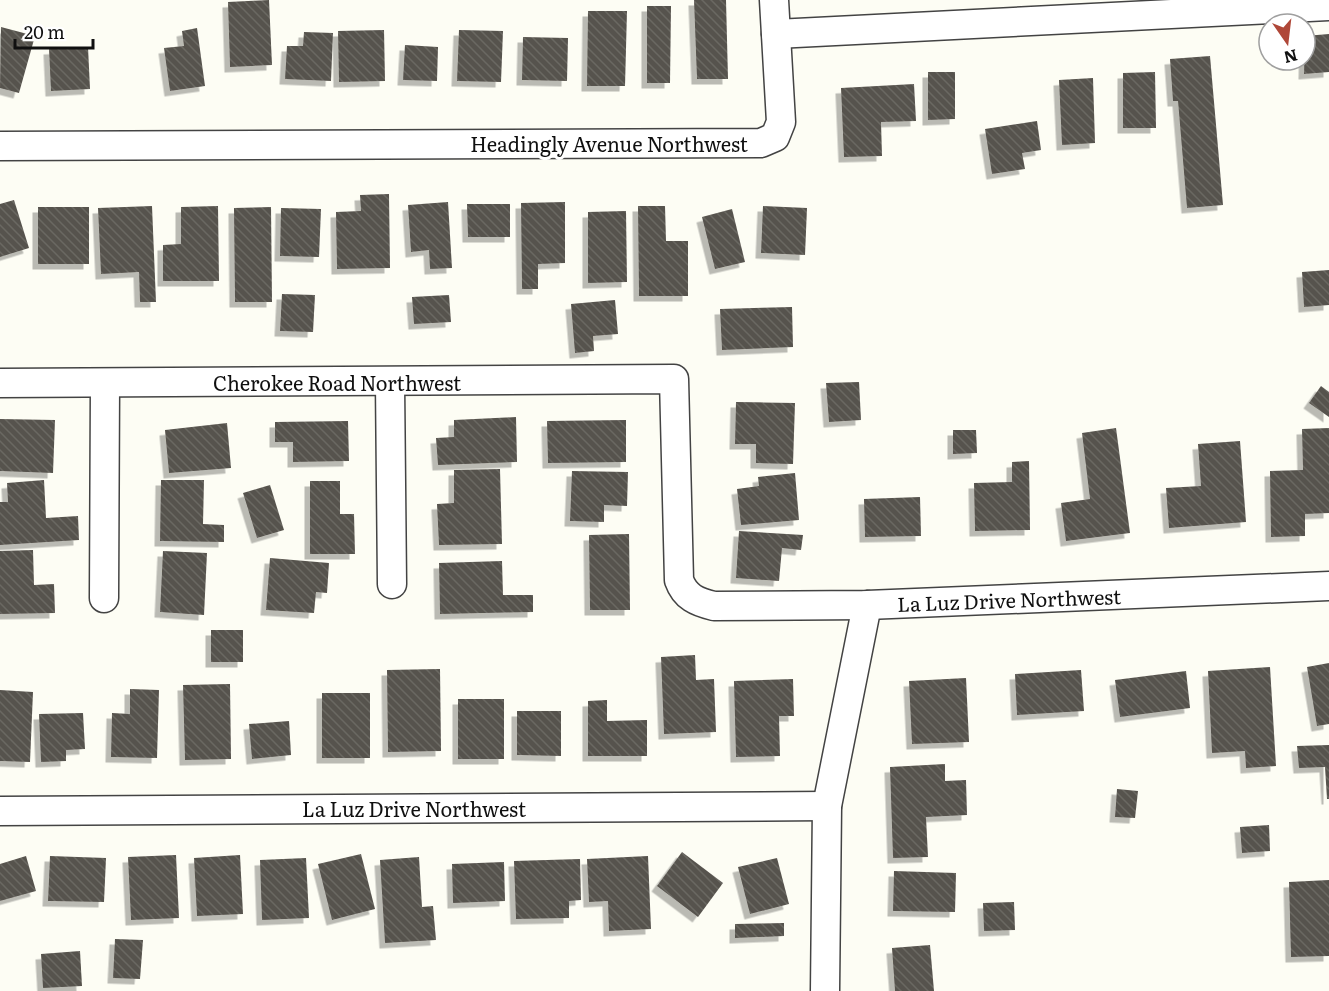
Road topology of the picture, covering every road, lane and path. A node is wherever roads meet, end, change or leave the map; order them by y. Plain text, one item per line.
1 (774, 0) edge
2 (1329, 6) edge
3 (776, 34) junction
4 (0, 146) edge
5 (0, 383) edge
6 (390, 383) junction
7 (105, 384) junction
8 (392, 584) dead end
9 (1329, 586) edge
10 (104, 598) dead end
11 (691, 598) joint
12 (867, 605) junction
13 (827, 806) junction
14 (0, 811) edge
15 (825, 991) edge

1 - 3 street, Headingly Avenue Northwest
2 - 3 street
3 - 4 street, Headingly Avenue Northwest
5 - 7 street, Cherokee Road Northwest
6 - 7 street, Cherokee Road Northwest
6 - 8 street
6 - 11 street, Cherokee Road Northwest
7 - 10 street
9 - 12 street, La Luz Drive Northwest
11 - 12 street, La Luz Drive Northwest
12 - 13 street
13 - 14 street, La Luz Drive Northwest
13 - 15 street

